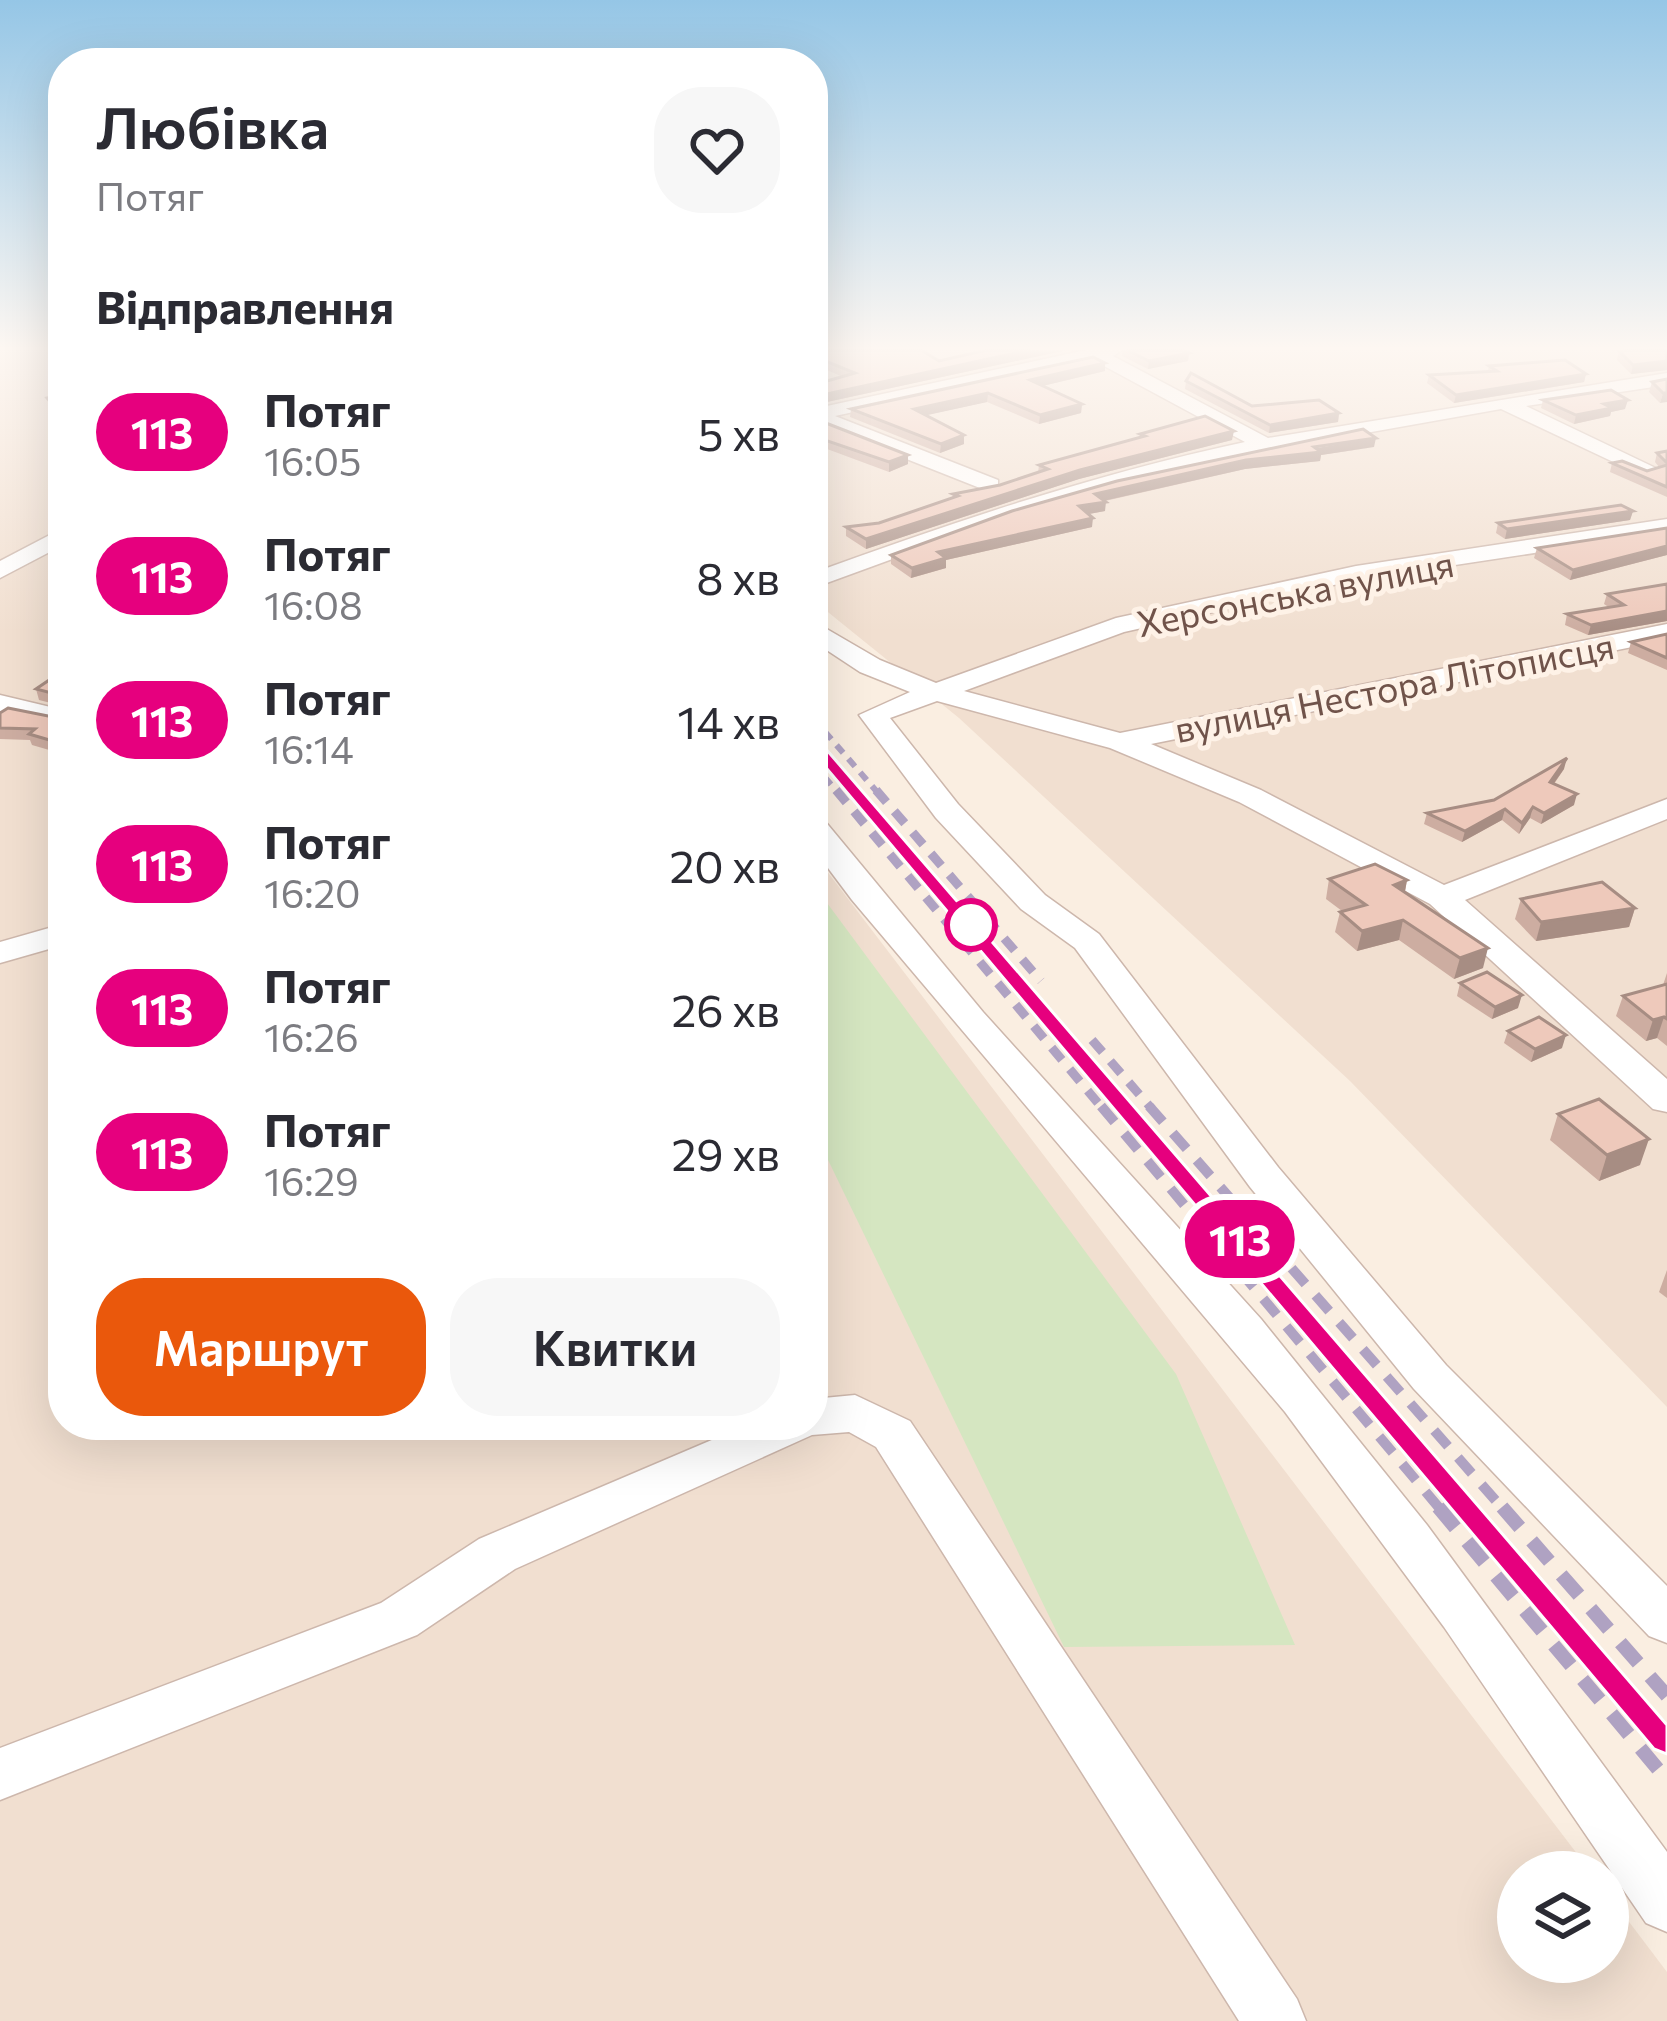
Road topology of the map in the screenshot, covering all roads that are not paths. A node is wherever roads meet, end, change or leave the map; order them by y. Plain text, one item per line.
1 (888, 444) edge
2 (1269, 444) edge
3 (1593, 444) edge
4 (1266, 445) joint
5 (1651, 471) edge
6 (990, 485) edge
7 (1667, 526) edge
8 (48, 544) edge
9 (0, 571) edge
10 (828, 576) edge
11 (1667, 632) edge
12 (828, 639) edge
13 (932, 691) junction
14 (0, 703) edge
15 (48, 714) edge
16 (1120, 742) junction
17 (1667, 808) edge
18 (828, 846) edge
19 (1442, 896) junction
20 (48, 939) edge
21 (0, 953) edge
22 (1667, 1100) edge
23 (828, 1416) edge
24 (759, 1440) edge
25 (1667, 1620) edge
26 (0, 1774) edge
27 (1667, 1902) edge
28 (1275, 2021) edge

1 - 6 street
2 - 4 street
3 - 5 street
4 - 10 street
7 - 13 street, Херсонська вулиця
8 - 9 street
11 - 16 street, вулиця Нестора Літописця
12 - 13 street
13 - 16 street
13 - 25 street, Херсонська вулиця
14 - 15 street
16 - 19 street
17 - 19 street
18 - 27 street
19 - 22 street
20 - 21 street
23 - 28 street
24 - 26 street

